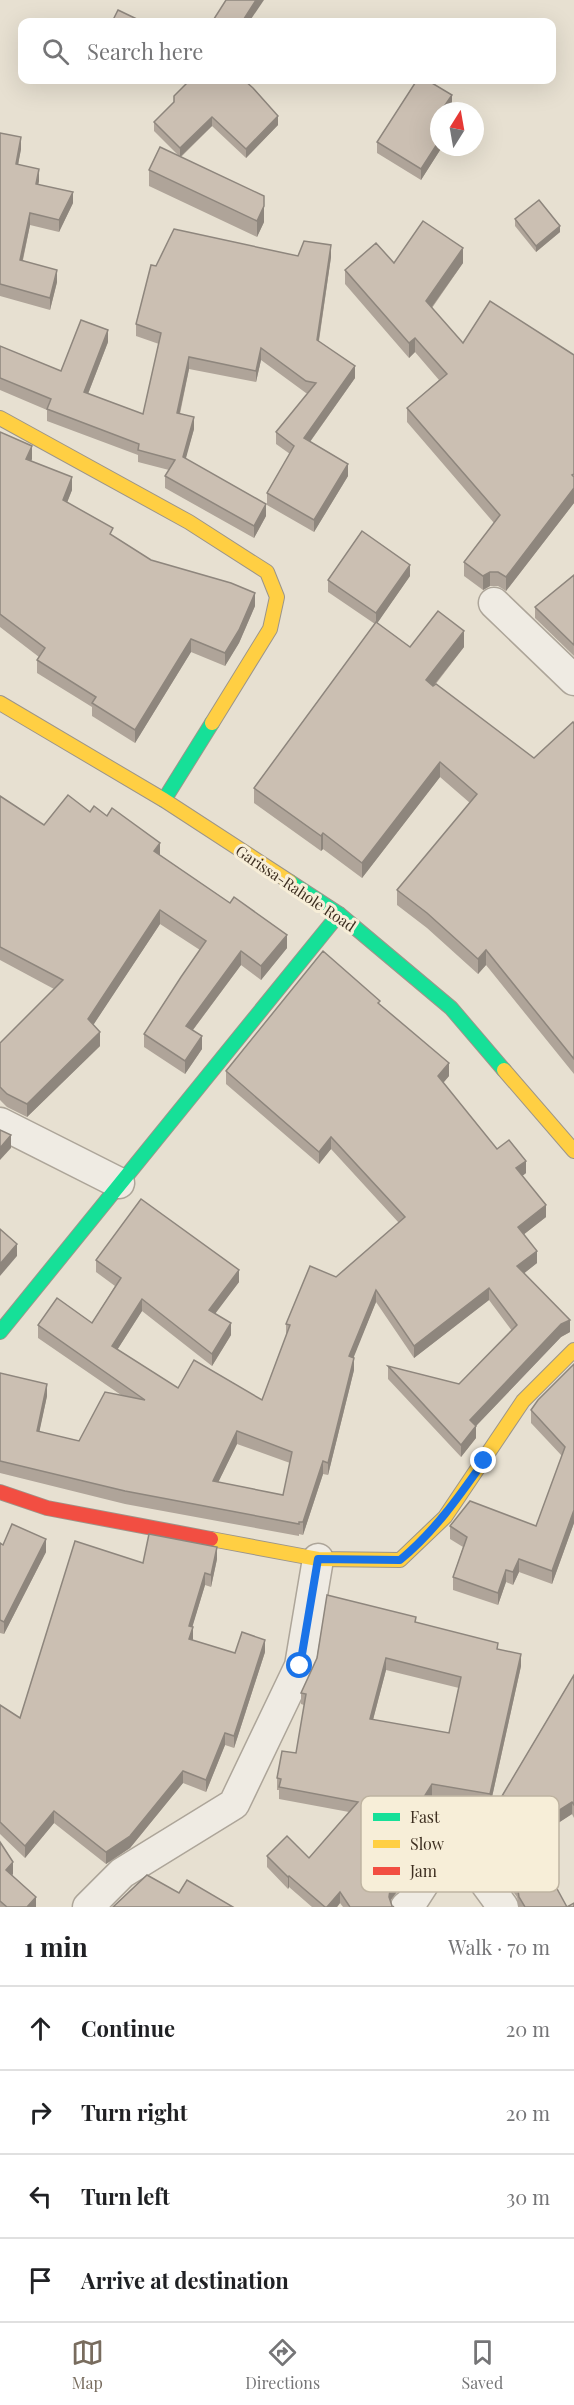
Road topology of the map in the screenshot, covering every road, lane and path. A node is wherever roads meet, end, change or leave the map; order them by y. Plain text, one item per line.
1 (0, 418) edge
2 (494, 603) dead end
3 (574, 680) edge
4 (0, 703) edge
5 (164, 800) junction
6 (339, 915) junction
7 (0, 1123) edge
8 (574, 1151) edge
9 (119, 1183) junction
10 (0, 1332) edge
11 (574, 1350) edge
12 (0, 1492) edge
13 (318, 1559) junction
14 (418, 1892) edge
15 (492, 1892) edge
16 (88, 1907) edge
17 (406, 1907) edge
18 (503, 1907) edge

1 - 5 street
2 - 3 street
4 - 5 street, Garissa-Rahole Road
5 - 6 street, Garissa-Rahole Road
6 - 8 street, Garissa-Rahole Road
6 - 9 street
7 - 9 street
9 - 10 street
11 - 13 street
12 - 13 street
13 - 16 street
14 - 17 street
15 - 18 street

